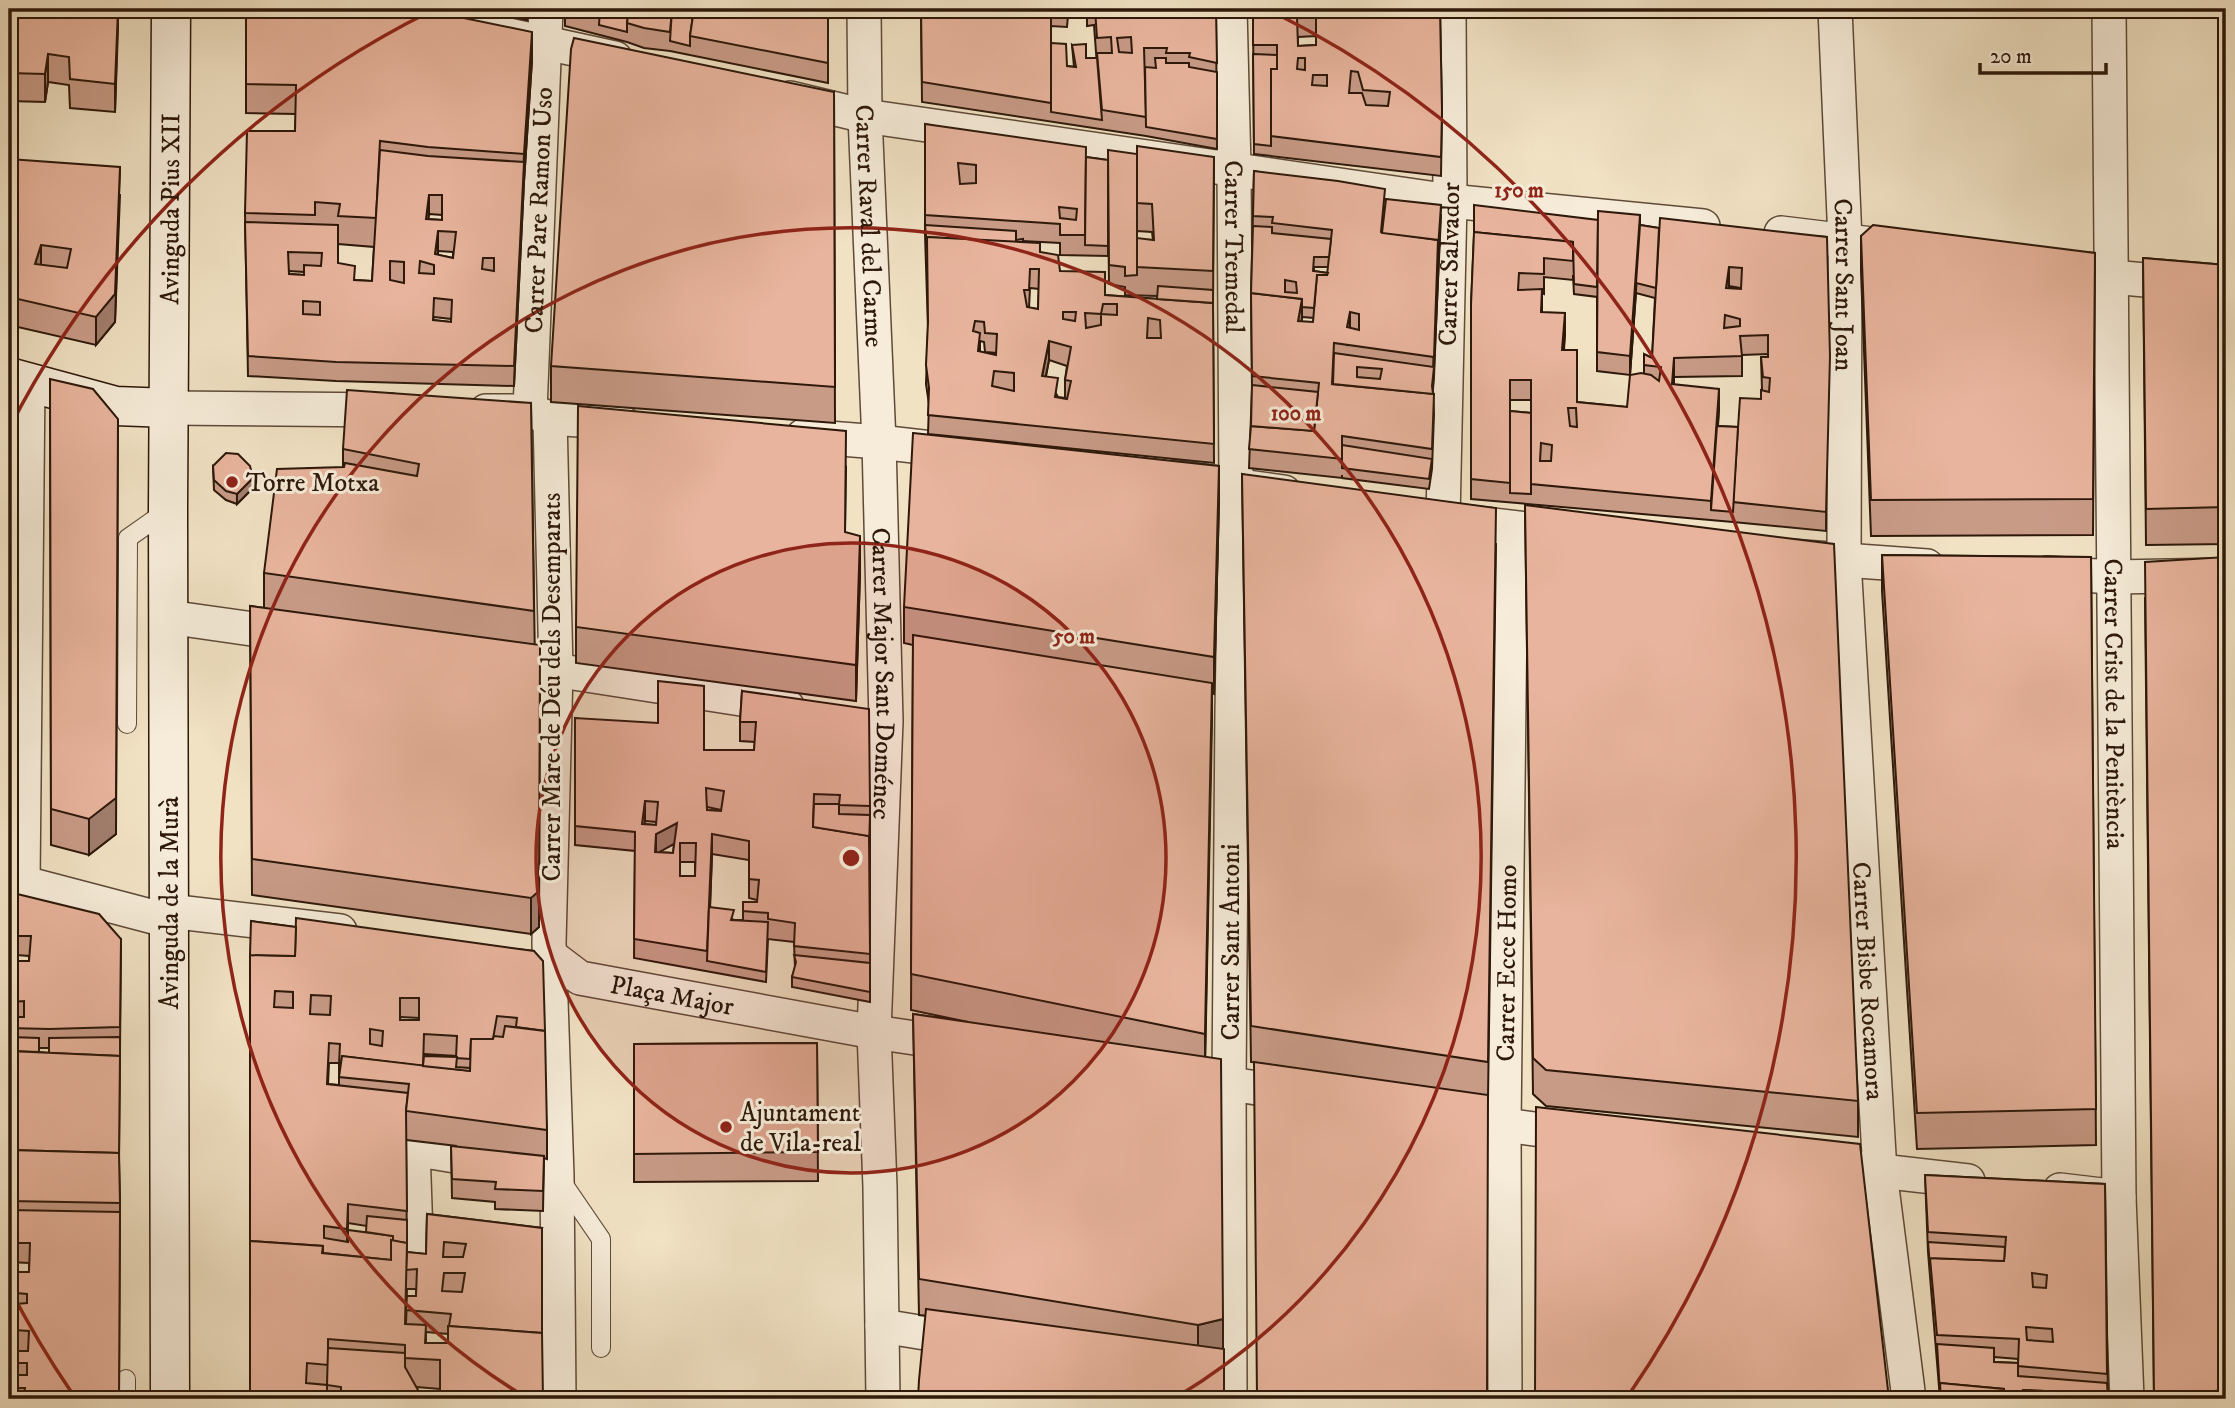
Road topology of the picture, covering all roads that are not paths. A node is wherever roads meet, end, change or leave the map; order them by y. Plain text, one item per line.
1 (172, 9) edge
2 (546, 9) edge
3 (864, 9) edge
4 (1230, 9) edge
5 (1449, 9) edge
6 (1835, 9) edge
7 (2109, 9) edge
8 (452, 23) edge
9 (545, 43) junction
10 (639, 64) edge
11 (758, 91) edge
12 (865, 116) junction
13 (1234, 168) junction
14 (1450, 201) junction
15 (1845, 240) junction
16 (1938, 253) edge
17 (2018, 264) edge
18 (2111, 276) junction
19 (2226, 287) edge
20 (18, 379) edge
21 (169, 408) junction
22 (419, 410) edge
23 (460, 410) edge
24 (540, 415) junction
25 (646, 425) edge
26 (769, 434) edge
27 (879, 442) junction
28 (989, 455) edge
29 (1140, 473) edge
30 (1237, 484) junction
31 (1319, 498) edge
32 (168, 510) junction
33 (1511, 528) junction
34 (1594, 536) edge
35 (1761, 553) edge
36 (1844, 561) junction
37 (1952, 568) edge
38 (2020, 572) edge
39 (2226, 575) edge
40 (2114, 577) junction
41 (168, 617) junction
42 (321, 638) edge
43 (501, 663) edge
44 (556, 670) junction
45 (817, 710) edge
46 (127, 724) dead end
47 (16, 880) edge
48 (169, 916) junction
49 (372, 935) edge
50 (536, 954) junction
51 (874, 1032) junction
52 (990, 1049) edge
53 (1150, 1072) edge
54 (1229, 1084) junction
55 (1326, 1098) edge
56 (1422, 1113) edge
57 (1504, 1126) junction
58 (1611, 1139) edge
59 (1786, 1160) edge
60 (1880, 1172) junction
61 (557, 1176) junction
62 (2119, 1196) junction
63 (396, 1263) edge
64 (882, 1326) junction
65 (1003, 1345) edge
66 (601, 1348) dead end
67 (126, 1378) dead end
68 (1221, 1385) edge
69 (126, 1399) edge
70 (170, 1399) edge
71 (559, 1399) edge
72 (883, 1399) edge
73 (1505, 1399) edge
74 (1909, 1399) edge
75 (2127, 1399) edge

1 - 21 main road, Avinguda Pius XII
2 - 9 street, Carrer Pare Ramon Uso
3 - 12 street, Carrer Raval del Carme
4 - 13 street, Carrer Tremedal
5 - 14 street, Carrer Salvador
6 - 15 street, Carrer Sant Joan
7 - 18 street, Carrer Crist de la Penitència
8 - 9 street
9 - 10 street
9 - 24 street, Carrer Pare Ramon Uso
11 - 12 street
12 - 13 street
12 - 27 street, Carrer Raval del Carme
13 - 14 street
13 - 30 street, Carrer Tremedal
14 - 15 street
14 - 33 street, Carrer Salvador
15 - 16 street
15 - 36 street, Carrer Sant Joan
17 - 18 street
18 - 19 street
18 - 40 street, Carrer Crist de la Penitència
20 - 21 main road
20 - 47 street
21 - 22 street
21 - 32 main road, Avinguda de la Murà
23 - 24 street
24 - 25 street
24 - 44 street, Carrer Mare de Déu dels Desemparats
26 - 27 street
27 - 28 street
27 - 51 street, Carrer Major Sant Doménec
29 - 30 street
30 - 31 street
30 - 54 street, Carrer Sant Antoni
32 - 41 main road, Avinguda de la Murà
32 - 46 lane
33 - 34 street
33 - 57 street, Carrer Ecce Homo
35 - 36 street
36 - 37 street
36 - 60 street, Carrer Bisbe Rocamora
38 - 40 street
39 - 40 street
40 - 62 street, Carrer Crist de la Penitència
41 - 42 street
41 - 48 main road, Avinguda de la Murà
43 - 44 street
44 - 45 street
44 - 50 street, Carrer Mare de Déu dels Desemparats
47 - 48 street
48 - 49 street
48 - 70 main road, Avinguda de la Murà
50 - 51 street, Plaça Major
50 - 61 street
51 - 52 street, Plaça Major
51 - 64 street
53 - 54 street
54 - 55 street
54 - 68 street, Carrer Sant Antoni
56 - 57 street
57 - 58 street
57 - 73 street, Carrer Ecce Homo
59 - 60 street
60 - 62 street
60 - 74 street, Carrer Bisbe Rocamora
61 - 63 street
61 - 66 lane
61 - 71 street
62 - 75 street, Carrer Crist de la Penitència
64 - 65 street
64 - 72 street
67 - 69 lane

